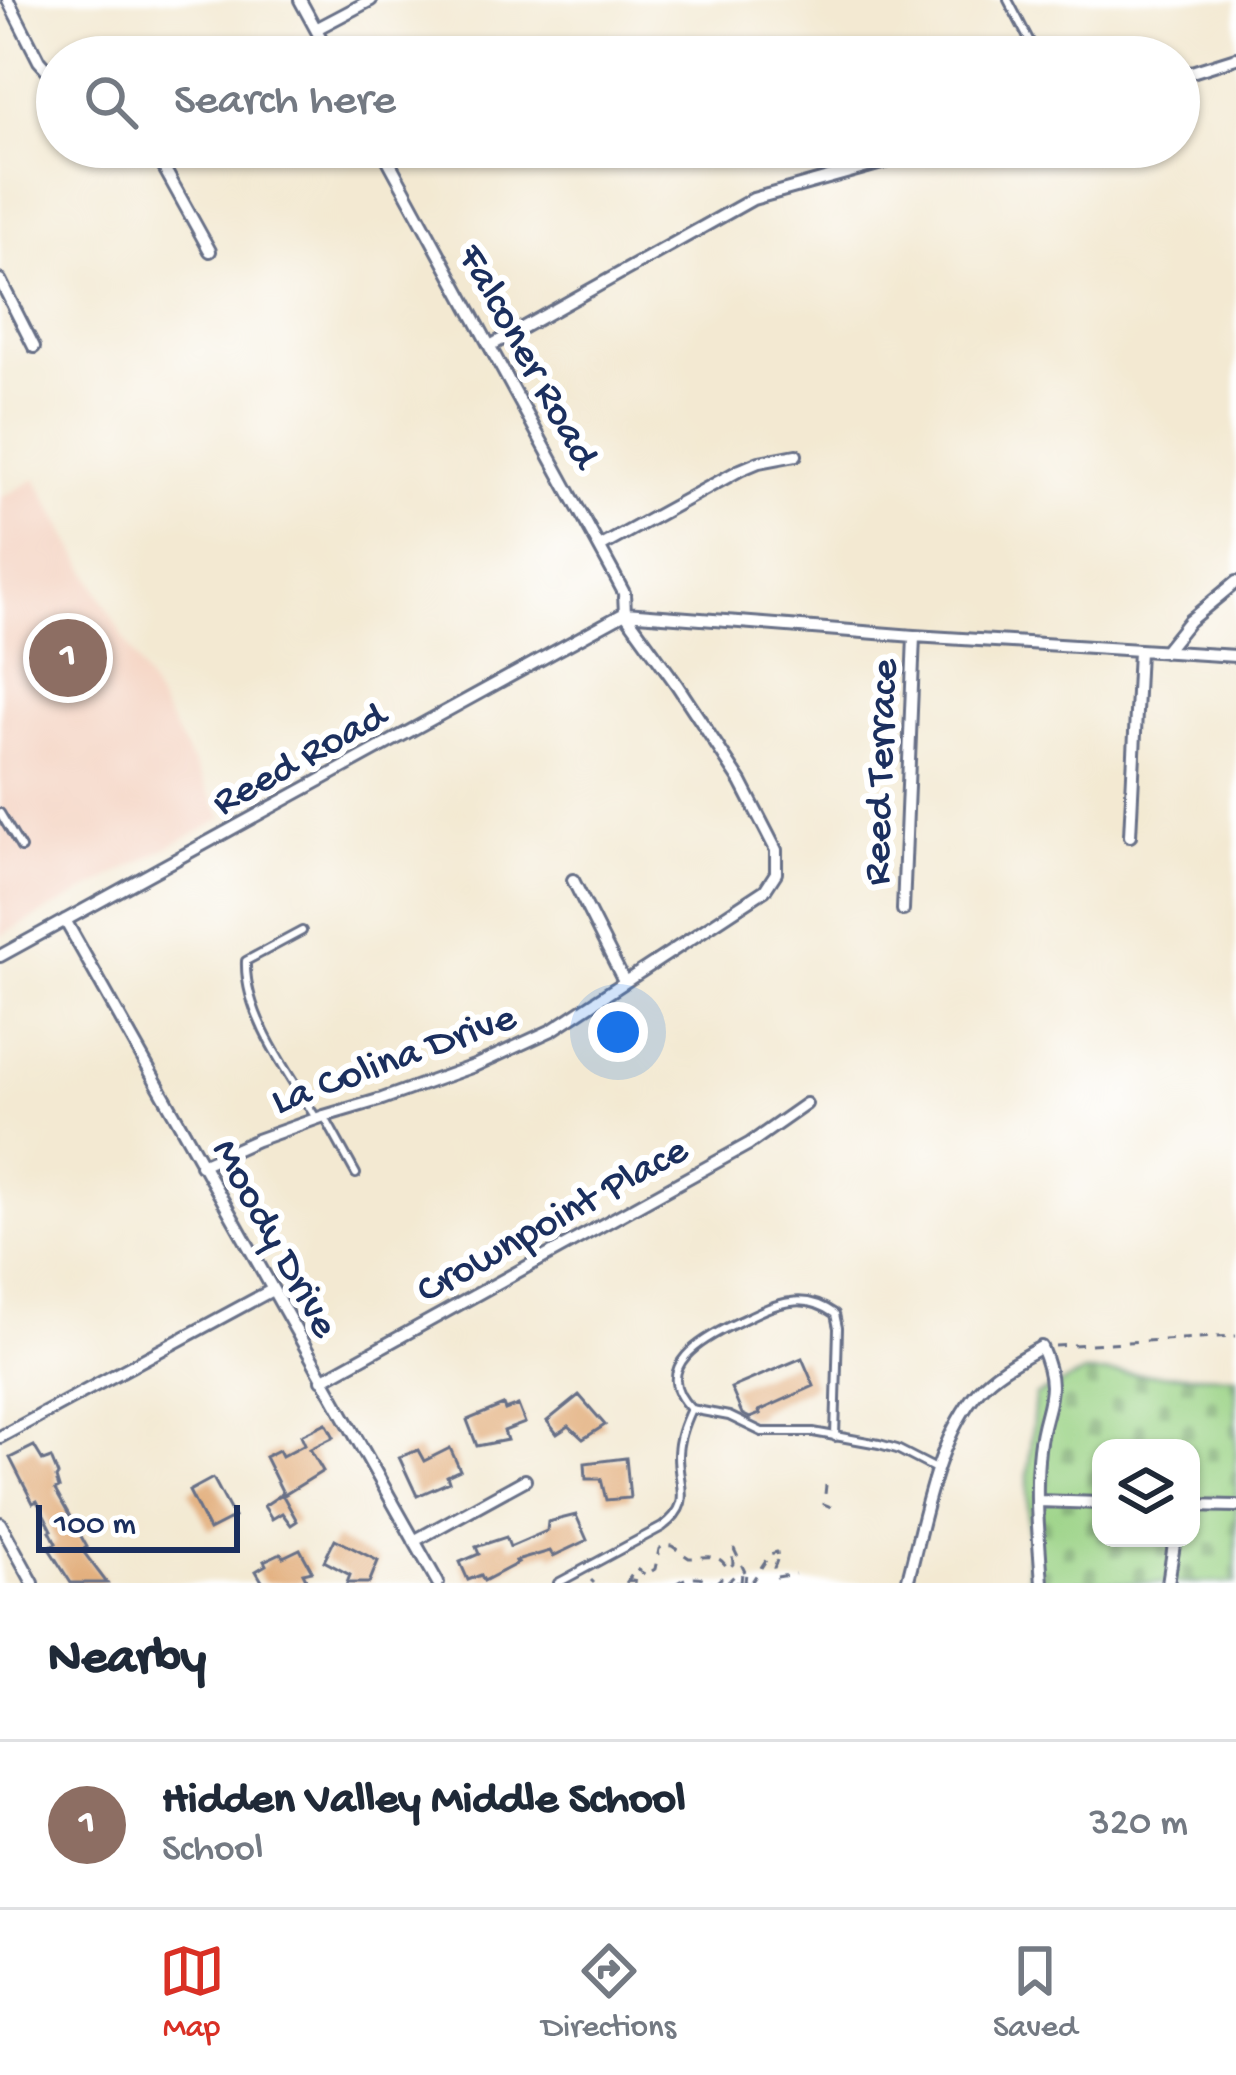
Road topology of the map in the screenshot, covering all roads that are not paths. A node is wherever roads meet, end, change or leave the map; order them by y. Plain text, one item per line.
1 (8, 0) edge
2 (300, 0) edge
3 (371, 0) edge
4 (1008, 0) edge
5 (316, 29) junction
6 (320, 36) edge
7 (1027, 36) edge
8 (36, 55) edge
9 (1236, 58) edge
10 (1200, 69) edge
11 (164, 168) edge
12 (393, 168) edge
13 (864, 168) edge
14 (210, 251) dead end
15 (0, 280) edge
16 (490, 346) junction
17 (34, 347) dead end
18 (796, 455) dead end
19 (599, 547) junction
20 (1236, 582) edge
21 (625, 613) junction
22 (914, 636) junction
23 (1139, 651) junction
24 (1164, 652) junction
25 (1236, 656) edge
26 (0, 813) edge
27 (1130, 836) dead end
28 (21, 848) dead end
29 (573, 880) dead end
30 (903, 910) dead end
31 (65, 920) junction
32 (302, 931) dead end
33 (0, 956) edge
34 (624, 981) junction
35 (806, 1104) dead end
36 (320, 1117) junction
37 (201, 1165) junction
38 (356, 1174) dead end
39 (272, 1290) junction
40 (322, 1380) junction
41 (691, 1408) junction
42 (0, 1437) edge
43 (835, 1437) junction
44 (938, 1470) junction
45 (525, 1480) dead end
46 (1037, 1502) junction
47 (1092, 1503) edge
48 (1200, 1505) edge
49 (1236, 1506) edge
50 (0, 1522) edge
51 (414, 1541) junction
52 (1173, 1547) edge
53 (33, 1583) edge
54 (438, 1583) edge
55 (558, 1583) edge
56 (907, 1583) edge
57 (1042, 1583) edge
58 (1168, 1583) edge

1 - 8 street
2 - 5 street
3 - 5 street
4 - 7 lane
5 - 6 street
9 - 10 street
11 - 14 street
12 - 16 street, Falconer Road
13 - 16 street
15 - 17 street
16 - 19 street, Falconer Road
18 - 19 street
19 - 21 street, Falconer Road
20 - 24 street
21 - 22 street
21 - 31 street, Reed Road
21 - 34 street, La Colina Drive
22 - 23 street
22 - 30 street, Reed Terrace
23 - 24 street
23 - 27 street
24 - 25 street
26 - 28 lane
29 - 34 street
31 - 33 street, Reed Road
31 - 37 street, Moody Drive
32 - 36 lane
34 - 36 street, La Colina Drive
35 - 40 street, Crownpoint Place
36 - 37 street, La Colina Drive
36 - 38 lane
37 - 39 street, Moody Drive
39 - 40 street, Moody Drive
39 - 42 street
40 - 51 street, Moody Drive
41 - 43 lane
41 - 43 lane
41 - 55 lane
43 - 44 lane
44 - 46 street
44 - 56 street
45 - 51 street
46 - 47 street
46 - 57 street
48 - 49 street
50 - 53 street
51 - 54 street, Moody Drive
52 - 58 street

